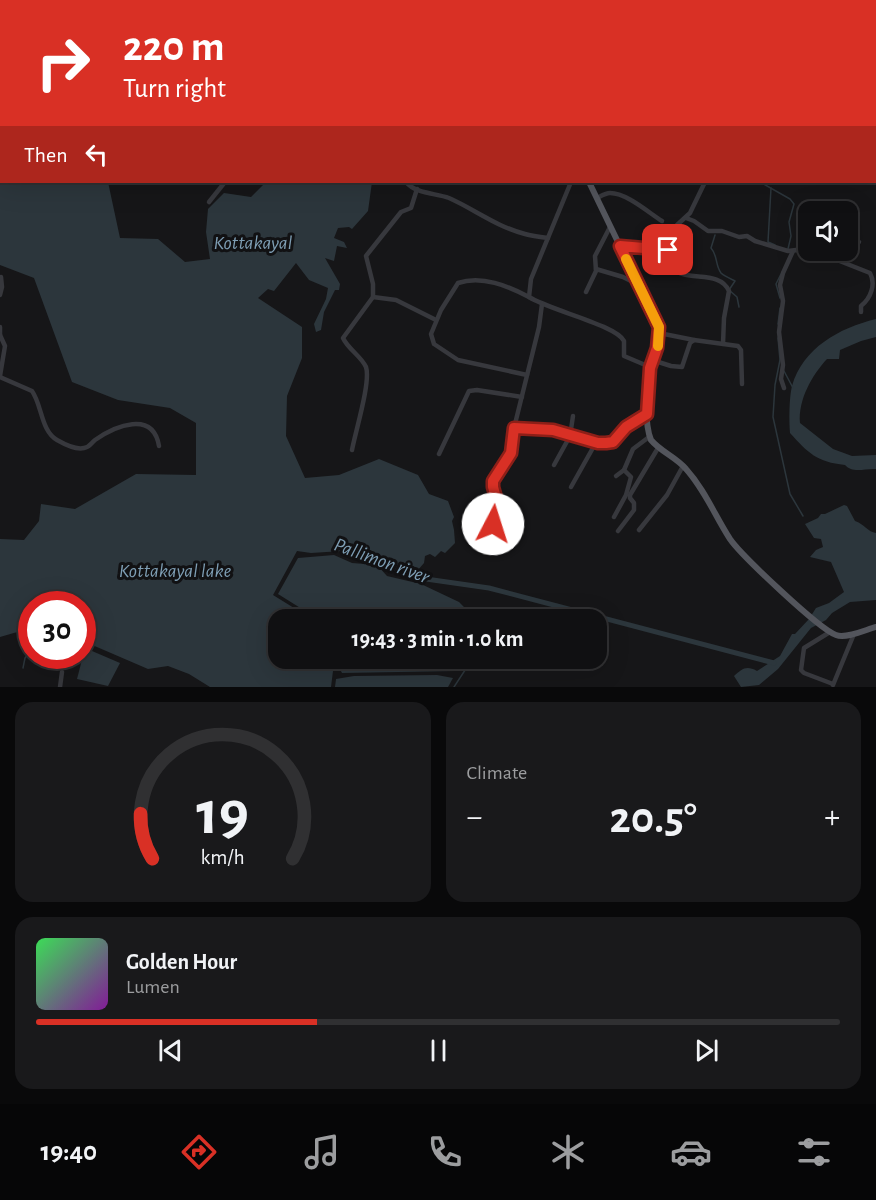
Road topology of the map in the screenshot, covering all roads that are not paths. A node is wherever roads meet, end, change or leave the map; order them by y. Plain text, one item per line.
1 (222, 183) edge
2 (408, 183) edge
3 (571, 183) edge
4 (590, 183) edge
5 (704, 183) edge
6 (417, 189) junction
7 (597, 198) junction
8 (208, 202) dead end
9 (686, 218) junction
10 (662, 221) dead end
11 (610, 227) junction
12 (548, 238) junction
13 (620, 246) junction
14 (668, 250) junction
15 (793, 250) junction
16 (798, 251) edge
17 (839, 261) edge
18 (596, 269) junction
19 (1, 277) edge
20 (639, 285) junction
21 (586, 292) dead end
22 (0, 295) edge
23 (373, 297) junction
24 (530, 297) junction
25 (542, 304) junction
26 (861, 312) dead end
27 (436, 320) junction
28 (0, 327) edge
29 (659, 333) junction
30 (0, 335) edge
31 (694, 340) junction
32 (723, 344) junction
33 (652, 360) junction
34 (650, 368) junction
35 (527, 375) junction
36 (0, 376) edge
37 (742, 384) dead end
38 (784, 388) dead end
39 (522, 398) junction
40 (647, 414) junction
41 (573, 416) dead end
42 (514, 428) junction
43 (570, 436) junction
44 (649, 437) junction
45 (86, 439) dead end
46 (95, 440) junction
47 (598, 443) junction
48 (159, 446) dead end
49 (658, 448) junction
50 (352, 450) dead end
51 (439, 454) dead end
52 (554, 465) dead end
53 (683, 466) junction
54 (624, 470) junction
55 (616, 476) dead end
56 (571, 487) dead end
57 (628, 495) junction
58 (614, 517) dead end
59 (493, 524) dead end
60 (639, 530) dead end
61 (618, 531) dead end
62 (876, 627) edge
63 (831, 632) junction
64 (855, 632) junction
65 (62, 672) dead end
66 (832, 686) edge
67 (60, 687) edge

1 - 8 street
2 - 6 street
3 - 12 street
4 - 7 main road
5 - 9 street
6 - 12 street
6 - 23 street
7 - 10 street
7 - 11 main road
9 - 14 street
9 - 15 street
11 - 13 main road
11 - 18 street
12 - 24 street
13 - 14 street
13 - 20 main road
14 - 32 street
15 - 16 street
15 - 38 street
17 - 26 street
18 - 20 street
18 - 21 street
19 - 22 street
20 - 29 main road
23 - 27 street
23 - 50 street
24 - 25 street
24 - 27 street
25 - 34 street
25 - 35 street
27 - 35 street
28 - 30 street
29 - 31 street
29 - 33 main road
30 - 36 street
31 - 32 street
31 - 33 street
32 - 37 street
33 - 34 main road
34 - 40 main road
35 - 39 street
36 - 46 street
39 - 42 street
39 - 51 street
40 - 44 main road
40 - 47 street
41 - 43 street
42 - 43 street
42 - 59 street
43 - 47 street
43 - 52 street
44 - 49 main road
44 - 54 street
45 - 46 street
46 - 48 street
47 - 56 street
49 - 53 main road
49 - 57 street
53 - 60 street
53 - 63 main road
54 - 55 street
54 - 57 street
57 - 58 street
57 - 61 street
62 - 64 main road
63 - 64 main road
63 - 66 street
64 - 66 street
65 - 67 street

